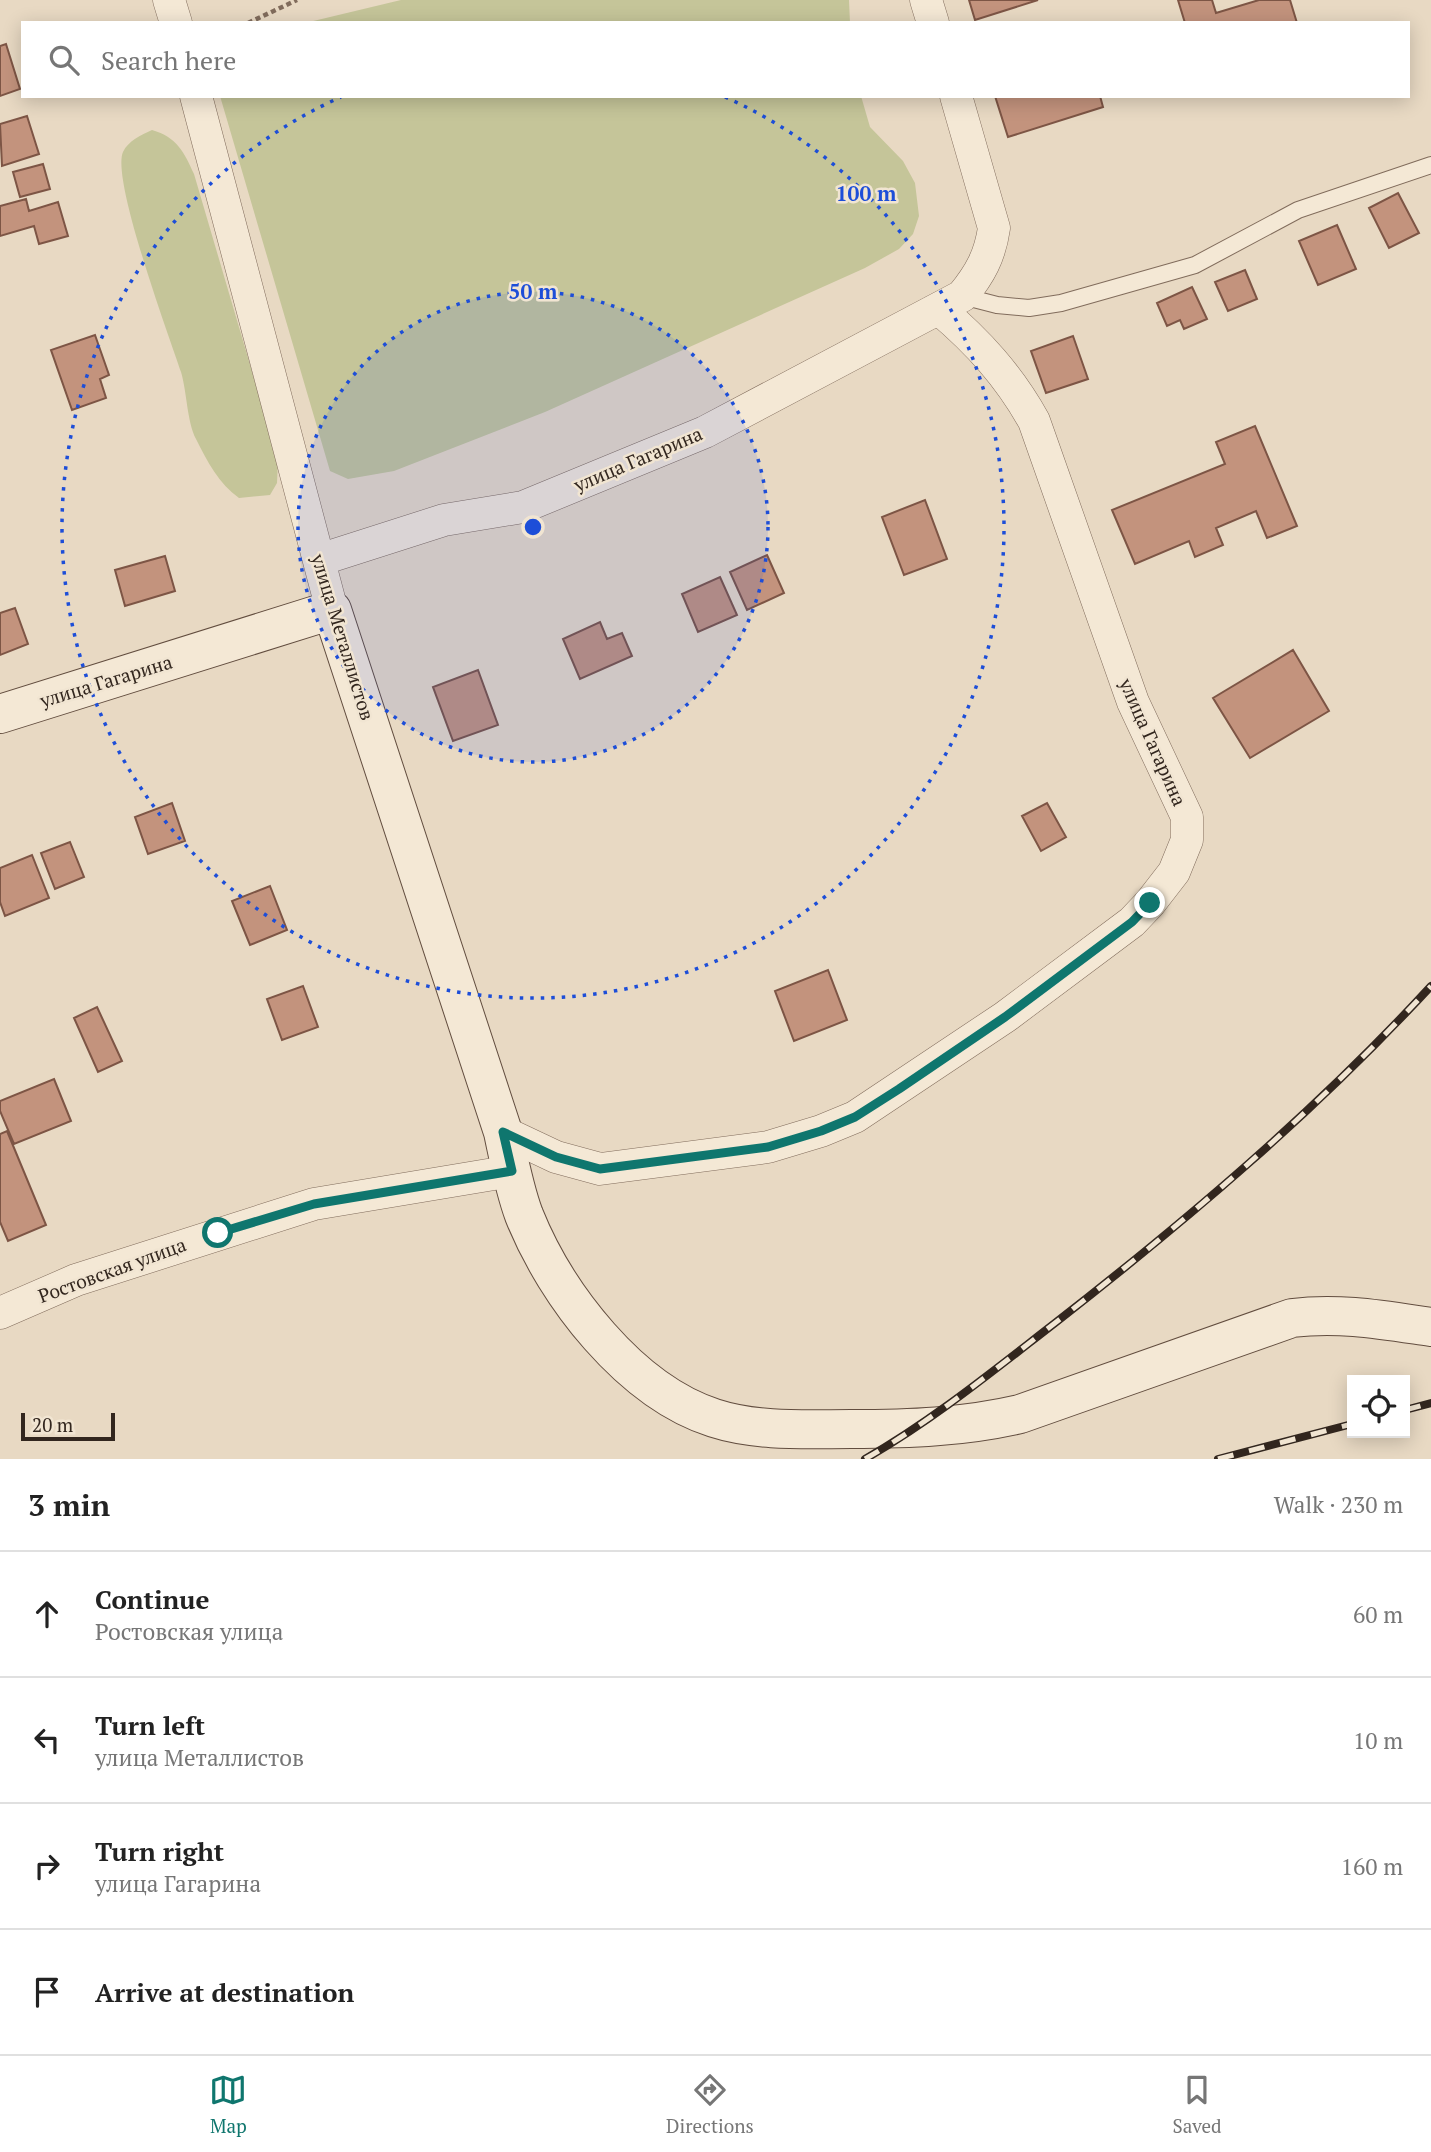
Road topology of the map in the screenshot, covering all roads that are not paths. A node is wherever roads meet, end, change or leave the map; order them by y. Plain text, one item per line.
1 (169, 0) edge
2 (926, 0) edge
3 (175, 21) edge
4 (932, 21) edge
5 (197, 98) edge
6 (957, 98) edge
7 (1431, 165) edge
8 (951, 303) junction
9 (319, 560) junction
10 (332, 610) junction
11 (0, 714) edge
12 (503, 1132) junction
13 (512, 1171) junction
14 (0, 1313) edge
15 (1431, 1327) edge

1 - 3 street
2 - 4 street
5 - 9 street, улица Металлистов
6 - 8 street, улица Гагарина
7 - 8 lane
8 - 9 street, улица Гагарина
8 - 12 street, улица Гагарина
9 - 10 street, улица Металлистов
10 - 11 main road, улица Гагарина
10 - 12 main road, улица Металлистов
12 - 13 main road, улица Металлистов
13 - 14 street, Ростовская улица
13 - 15 main road, улица Металлистов

